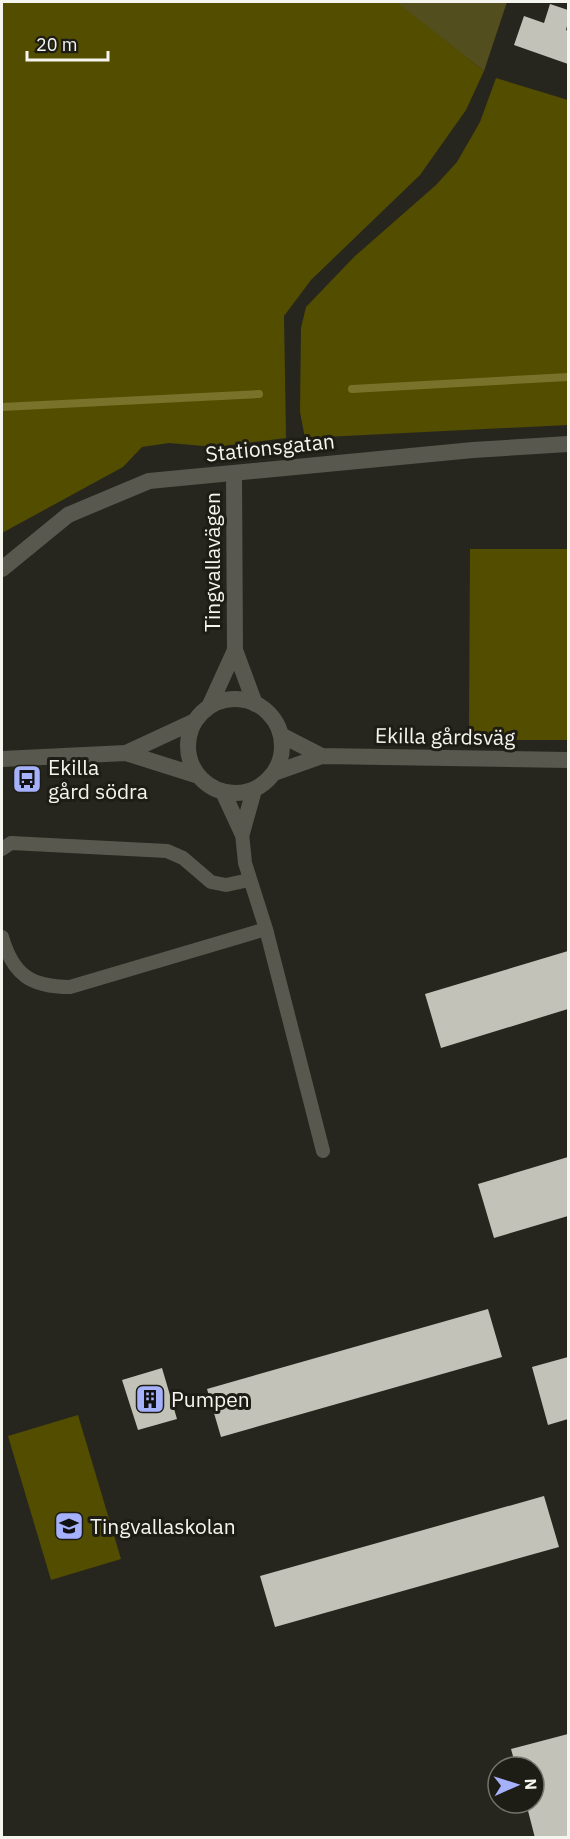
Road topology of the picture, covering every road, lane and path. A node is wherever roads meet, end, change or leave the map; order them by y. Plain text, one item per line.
1 (568, 444) edge
2 (234, 474) junction
3 (2, 569) edge
4 (236, 650) junction
5 (255, 704) junction
6 (209, 707) junction
7 (195, 721) junction
8 (281, 735) junction
9 (126, 753) junction
10 (322, 756) junction
11 (2, 759) edge
12 (568, 760) edge
13 (274, 773) junction
14 (199, 776) junction
15 (254, 790) junction
16 (224, 792) junction
17 (242, 833) junction
18 (2, 849) edge
19 (249, 880) junction
20 (266, 929) junction
21 (2, 937) edge
22 (323, 1151) dead end

1 - 2 street, Stationsgatan
2 - 3 street, Stationsgatan
2 - 4 street, Tingvallavägen
4 - 5 street
4 - 6 street
5 - 6 street
5 - 8 street
6 - 7 street
7 - 9 street
7 - 14 street
8 - 10 street
8 - 13 street
9 - 11 street
9 - 14 street
10 - 12 street, Ekilla gårdsväg
10 - 13 street
13 - 15 street
14 - 16 street
15 - 16 street
15 - 17 street
16 - 17 street
17 - 19 lane
18 - 19 lane
19 - 20 lane
20 - 21 lane
20 - 22 lane

